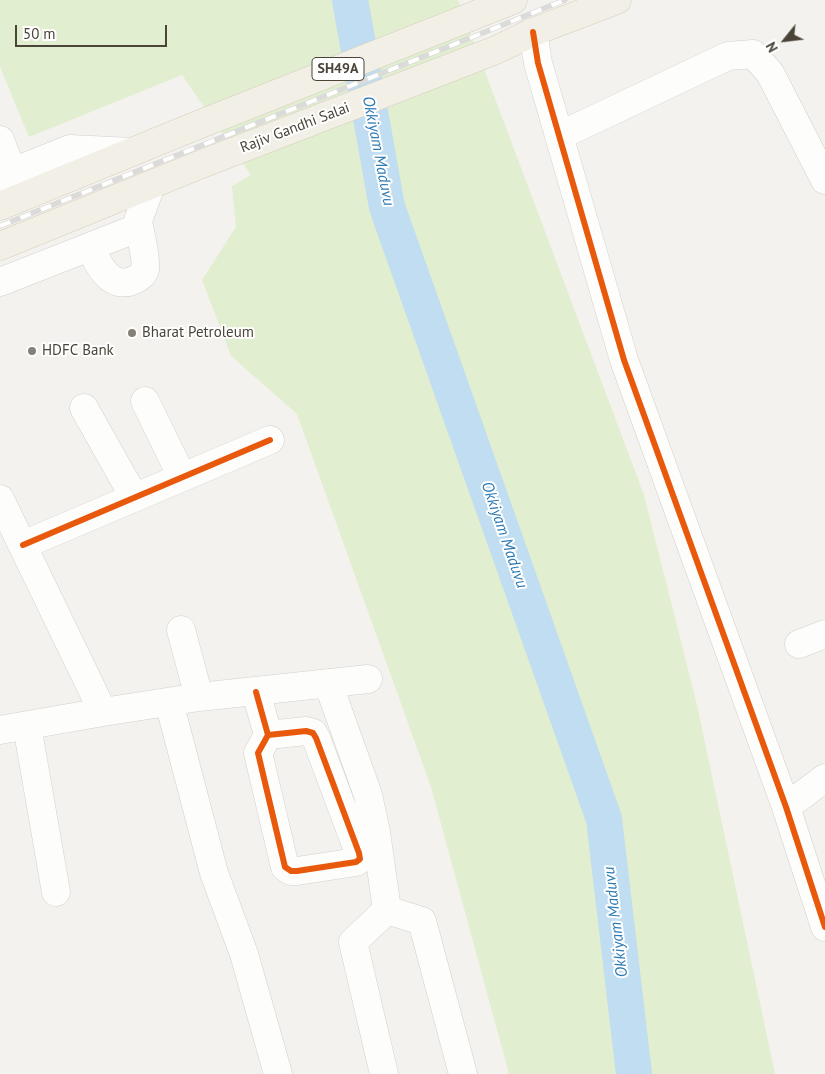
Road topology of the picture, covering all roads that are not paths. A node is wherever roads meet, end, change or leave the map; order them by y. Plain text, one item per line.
1 (513, 0) edge
2 (617, 0) edge
3 (630, 0) edge
4 (577, 15) junction
5 (533, 32) junction
6 (559, 136) junction
7 (0, 140) edge
8 (132, 152) junction
9 (6, 175) edge
10 (825, 180) edge
11 (151, 185) junction
12 (0, 206) edge
13 (138, 222) junction
14 (0, 246) edge
15 (90, 247) junction
16 (0, 282) edge
17 (145, 401) dead end
18 (84, 408) dead end
19 (270, 440) dead end
20 (182, 477) junction
21 (134, 498) junction
22 (0, 499) edge
23 (12, 536) edge
24 (180, 630) dead end
25 (825, 634) edge
26 (799, 644) dead end
27 (368, 679) dead end
28 (328, 683) junction
29 (256, 692) junction
30 (199, 697) junction
31 (169, 702) junction
32 (104, 712) junction
33 (27, 726) junction
34 (0, 730) edge
35 (268, 735) junction
36 (825, 778) edge
37 (786, 807) junction
38 (56, 892) dead end
39 (387, 910) junction
40 (825, 927) edge
41 (278, 1074) edge
42 (384, 1074) edge
43 (463, 1074) edge

1 - 8 main road, SH49A
2 - 4 main road, Rajiv Gandhi Salai / SH49A
3 - 4 street
4 - 5 main road, Rajiv Gandhi Salai / SH49A
5 - 6 street
5 - 11 main road, Rajiv Gandhi Salai / SH49A
6 - 10 street
6 - 37 street
7 - 9 street
8 - 9 street
8 - 12 main road, SH49A
11 - 13 street
11 - 14 main road, Rajiv Gandhi Salai / SH49A
13 - 15 street
13 - 15 street
15 - 16 street
17 - 20 street
18 - 21 street
19 - 20 street
20 - 21 street
21 - 23 street
22 - 23 street
23 - 32 street
24 - 30 street
25 - 26 street
27 - 28 street
28 - 29 street
28 - 39 street
29 - 30 street
29 - 35 street
30 - 31 street
31 - 32 street
31 - 41 street
32 - 33 street
33 - 34 street
33 - 38 street
35 - 35 street
36 - 37 street
37 - 40 street
39 - 42 street
39 - 43 street

